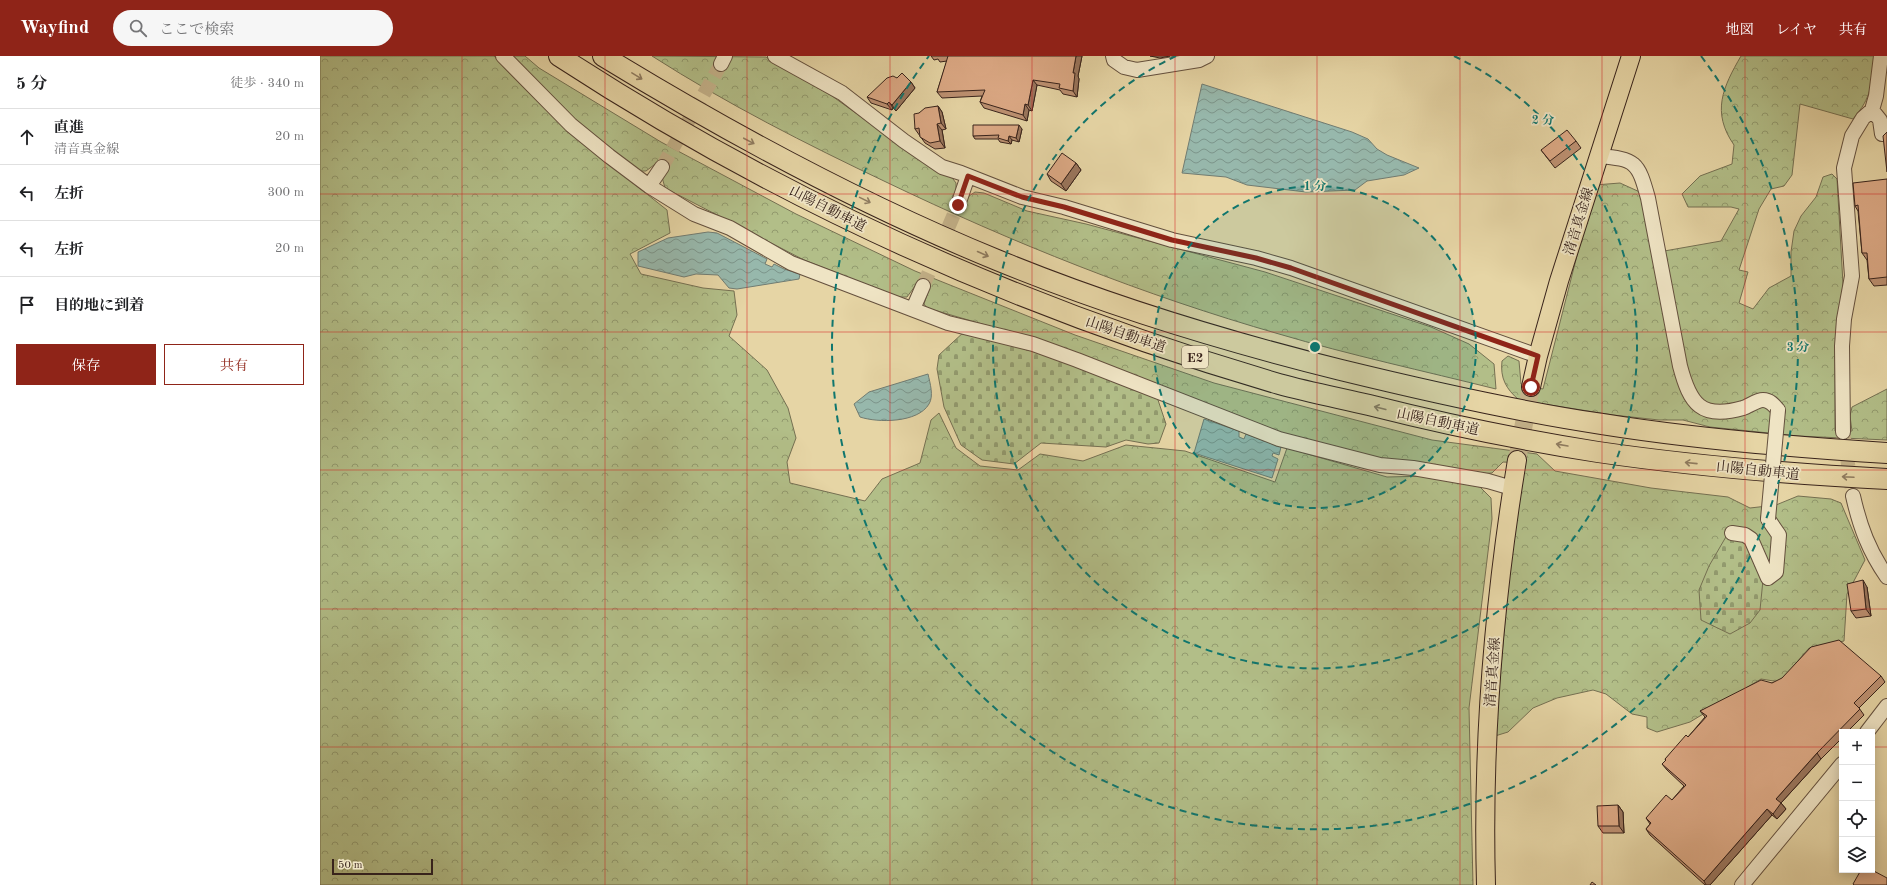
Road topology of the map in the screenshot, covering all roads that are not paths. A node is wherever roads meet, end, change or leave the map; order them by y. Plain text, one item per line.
1 (503, 56) edge
2 (559, 56) edge
3 (603, 56) edge
4 (775, 56) edge
5 (1113, 56) edge
6 (1207, 56) edge
7 (1631, 56) edge
8 (1880, 56) edge
9 (1872, 110) junction
10 (1887, 133) edge
11 (1598, 156) junction
12 (662, 167) tunnel mouth
13 (968, 176) junction
14 (649, 186) junction
15 (958, 205) tunnel mouth
16 (923, 286) tunnel mouth
17 (913, 309) junction
18 (1538, 356) junction
19 (1531, 387) tunnel mouth
20 (1843, 432) tunnel mouth
21 (1887, 453) edge
22 (1517, 460) tunnel mouth
23 (1887, 479) edge
24 (1512, 488) junction
25 (1853, 496) tunnel mouth
26 (1732, 533) dead end
27 (1887, 577) edge
28 (1887, 706) edge
29 (1869, 729) edge
30 (1841, 765) edge
31 (1486, 885) edge
32 (1742, 885) edge

1 - 14 street
23 -> 2 highway, 山陽自動車道 / E2
3 -> 21 highway, 山陽自動車道 / E2
4 - 13 street
5 - 6 street
7 - 11 main road, 清音真金線
8 - 9 street
9 - 10 street
9 - 20 street
11 - 18 main road, 清音真金線
11 - 26 street, bridge
12 - 14 street
13 - 15 street
13 - 18 street
14 - 17 street
16 - 17 street
17 - 24 street
18 - 19 main road, 清音真金線
22 - 24 main road, 清音真金線
24 - 31 main road, 清音真金線
25 - 27 street
28 - 29 street
30 - 32 street

